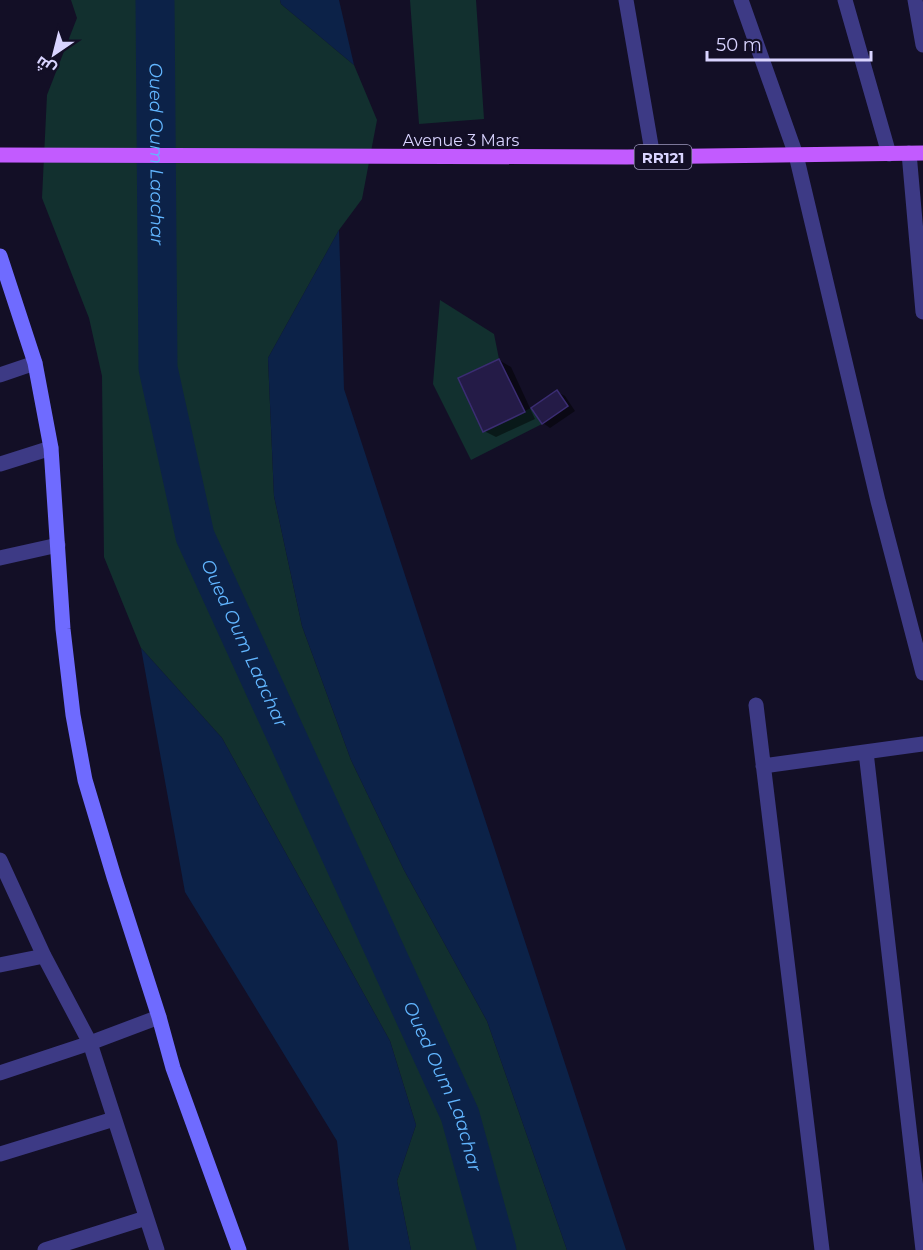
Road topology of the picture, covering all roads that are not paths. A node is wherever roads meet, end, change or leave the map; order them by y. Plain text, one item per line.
1 (626, 0) edge
2 (741, 0) edge
3 (845, 0) edge
4 (915, 0) edge
5 (923, 45) edge
6 (916, 153) edge
7 (889, 154) junction
8 (0, 155) edge
9 (796, 155) junction
10 (653, 157) junction
11 (0, 256) edge
12 (923, 312) edge
13 (35, 363) junction
14 (0, 375) edge
15 (51, 448) junction
16 (0, 464) edge
17 (58, 545) junction
18 (0, 558) edge
19 (923, 673) edge
20 (756, 705) dead end
21 (923, 744) edge
22 (866, 752) junction
23 (764, 766) junction
24 (1, 866) edge
25 (44, 956) junction
26 (0, 965) edge
27 (159, 1017) junction
28 (90, 1043) junction
29 (0, 1073) edge
30 (114, 1119) junction
31 (0, 1154) edge
32 (146, 1218) junction
33 (45, 1250) edge
34 (157, 1250) edge
35 (239, 1250) edge
36 (822, 1250) edge
37 (923, 1250) edge

1 - 10 street
2 - 9 street
3 - 7 street
4 - 5 street
6 - 7 main road, Avenue 3 Mars / RR121
6 - 12 street
7 - 9 main road, Avenue 3 Mars / RR121
8 - 10 main road, Avenue 3 Mars / RR121
9 - 10 main road, Avenue 3 Mars / RR121
9 - 19 street
11 - 13 main road
13 - 14 street
13 - 15 main road
15 - 16 street
15 - 17 main road
17 - 18 street
17 - 27 main road
20 - 23 street
21 - 22 street
22 - 23 street
22 - 37 street
23 - 36 street
24 - 25 street
25 - 26 street
25 - 28 street
27 - 28 street
27 - 35 main road
28 - 29 street
28 - 30 street
30 - 31 street
30 - 32 street
32 - 33 street
32 - 34 street

